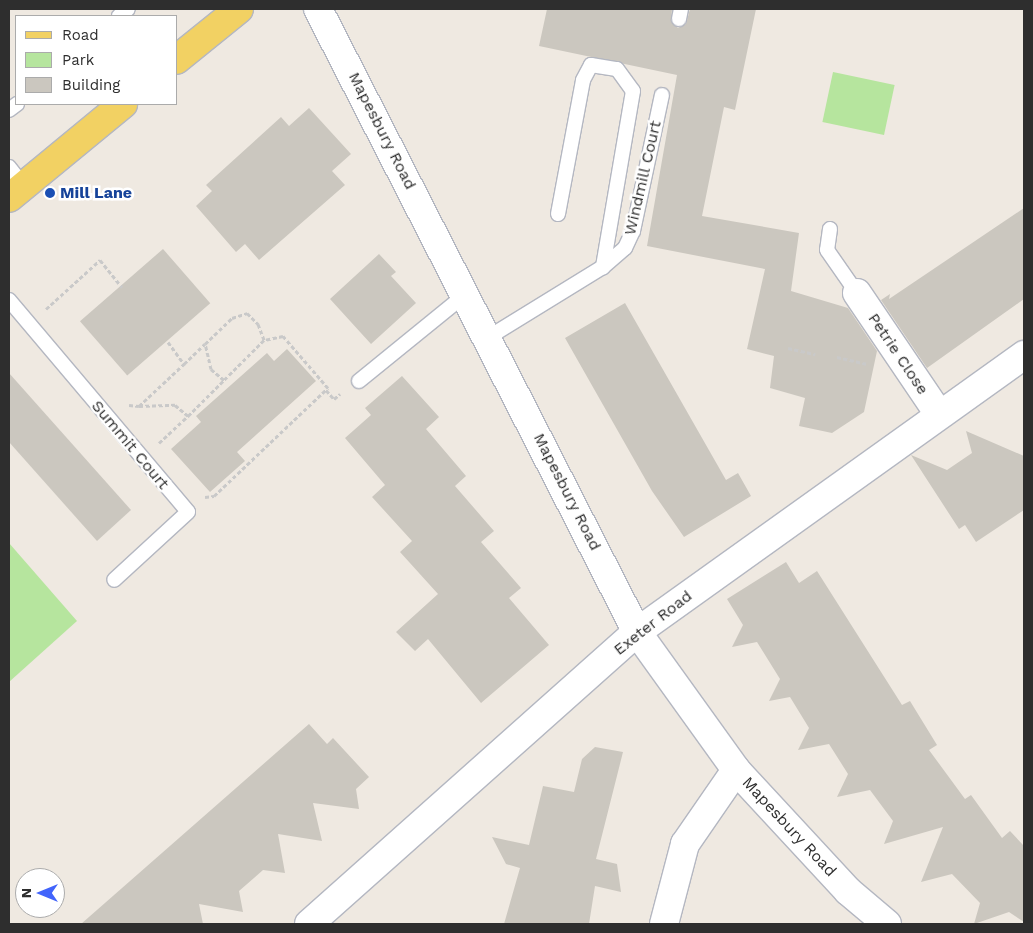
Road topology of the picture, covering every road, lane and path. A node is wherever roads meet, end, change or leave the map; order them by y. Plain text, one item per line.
1 (237, 9) edge
2 (318, 9) edge
3 (178, 58) edge
4 (662, 95) dead end
5 (122, 105) edge
6 (13, 183) edge
7 (558, 214) dead end
8 (830, 229) dead end
9 (603, 267) junction
10 (122, 287) dead end
11 (857, 293) joint
12 (466, 294) junction
13 (9, 300) edge
14 (29, 325) junction
15 (489, 337) junction
16 (264, 340) junction
17 (168, 342) dead end
18 (205, 344) junction
19 (788, 348) dead end
20 (815, 354) dead end
21 (1024, 355) edge
22 (184, 364) junction
23 (224, 380) junction
24 (359, 381) dead end
25 (121, 404) dead end
26 (139, 406) junction
27 (939, 414) junction
28 (188, 416) junction
29 (154, 448) dead end
30 (201, 498) dead end
31 (114, 580) dead end
32 (637, 632) junction
33 (736, 770) junction
34 (310, 924) edge
35 (664, 924) edge
36 (887, 924) edge

1 - 3 main road
2 - 12 street, Mapesbury Road
4 - 9 lane, Windmill Court
5 - 6 main road
7 - 9 lane
8 - 11 lane
9 - 15 lane, Windmill Court
10 - 14 path
11 - 27 street, Petrie Close
12 - 15 street, Mapesbury Road
12 - 24 lane
13 - 14 lane, Summit Court
14 - 31 lane, Summit Court
15 - 32 street, Mapesbury Road
16 - 18 path
16 - 23 path
16 - 30 path
17 - 22 path
18 - 22 path
18 - 23 path
19 - 20 path
21 - 27 street, Exeter Road
22 - 26 path
23 - 28 path
25 - 26 path
26 - 28 path
27 - 32 street, Exeter Road
28 - 29 path
32 - 33 street, Mapesbury Road
32 - 34 street, Exeter Road
33 - 35 street
33 - 36 street, Mapesbury Road

